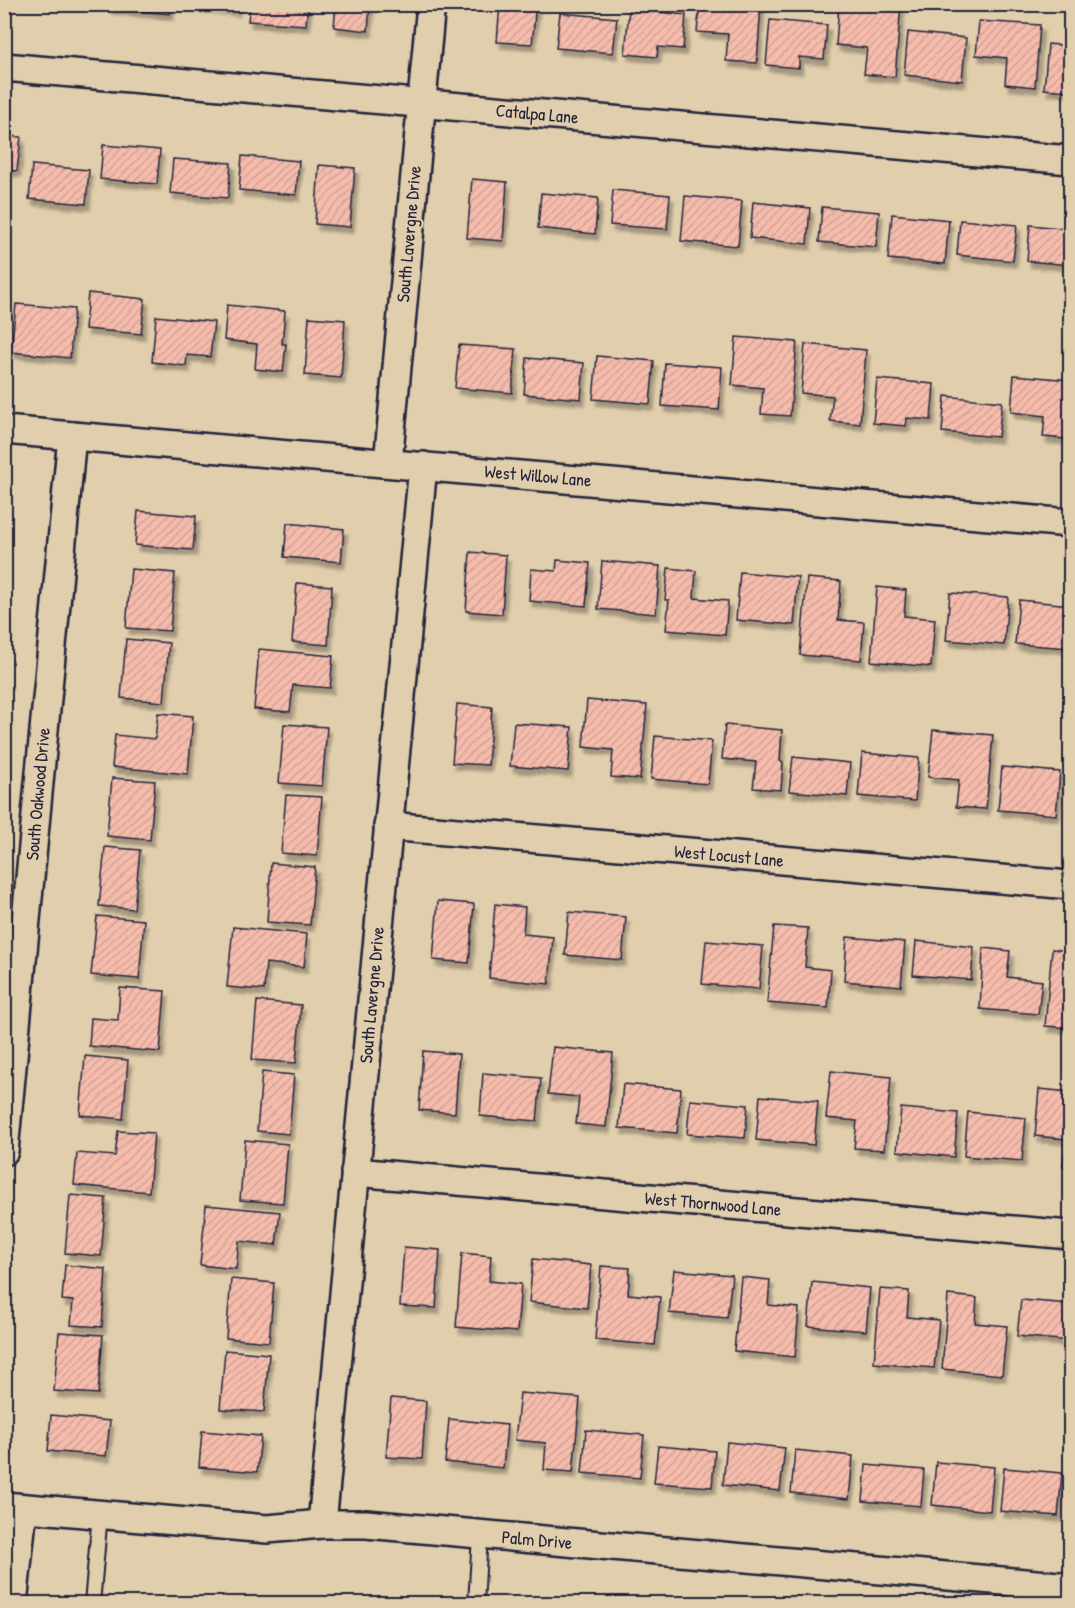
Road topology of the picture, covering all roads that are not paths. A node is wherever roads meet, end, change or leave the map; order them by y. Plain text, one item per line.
1 (431, 4) edge
2 (4, 67) edge
3 (422, 105) junction
4 (1071, 160) edge
5 (4, 430) edge
6 (72, 436) junction
7 (388, 463) junction
8 (423, 466) junction
9 (1071, 523) edge
10 (388, 826) junction
11 (1071, 885) edge
12 (4, 1152) edge
13 (355, 1173) junction
14 (1071, 1235) edge
15 (14, 1508) edge
16 (100, 1514) junction
17 (322, 1524) junction
18 (480, 1535) junction
19 (1071, 1587) edge
20 (13, 1604) edge
21 (92, 1604) edge
22 (476, 1604) edge

1 - 3 street, South Lavergne Drive
2 - 3 street, Catalpa Lane
3 - 4 street, Catalpa Lane
3 - 7 street, South Lavergne Drive
5 - 6 street, West Willow Lane
6 - 7 street, West Willow Lane
6 - 12 street, South Oakwood Drive
7 - 8 street, West Willow Lane
8 - 9 street, West Willow Lane
8 - 10 street, South Lavergne Drive
10 - 11 street, West Locust Lane
10 - 13 street, South Lavergne Drive
13 - 14 street, West Thornwood Lane
13 - 17 street, South Lavergne Drive
15 - 16 street, Palm Drive
15 - 20 street
16 - 17 street, Palm Drive
16 - 21 lane
17 - 18 street, Palm Drive
18 - 19 street, Palm Drive
18 - 22 lane

